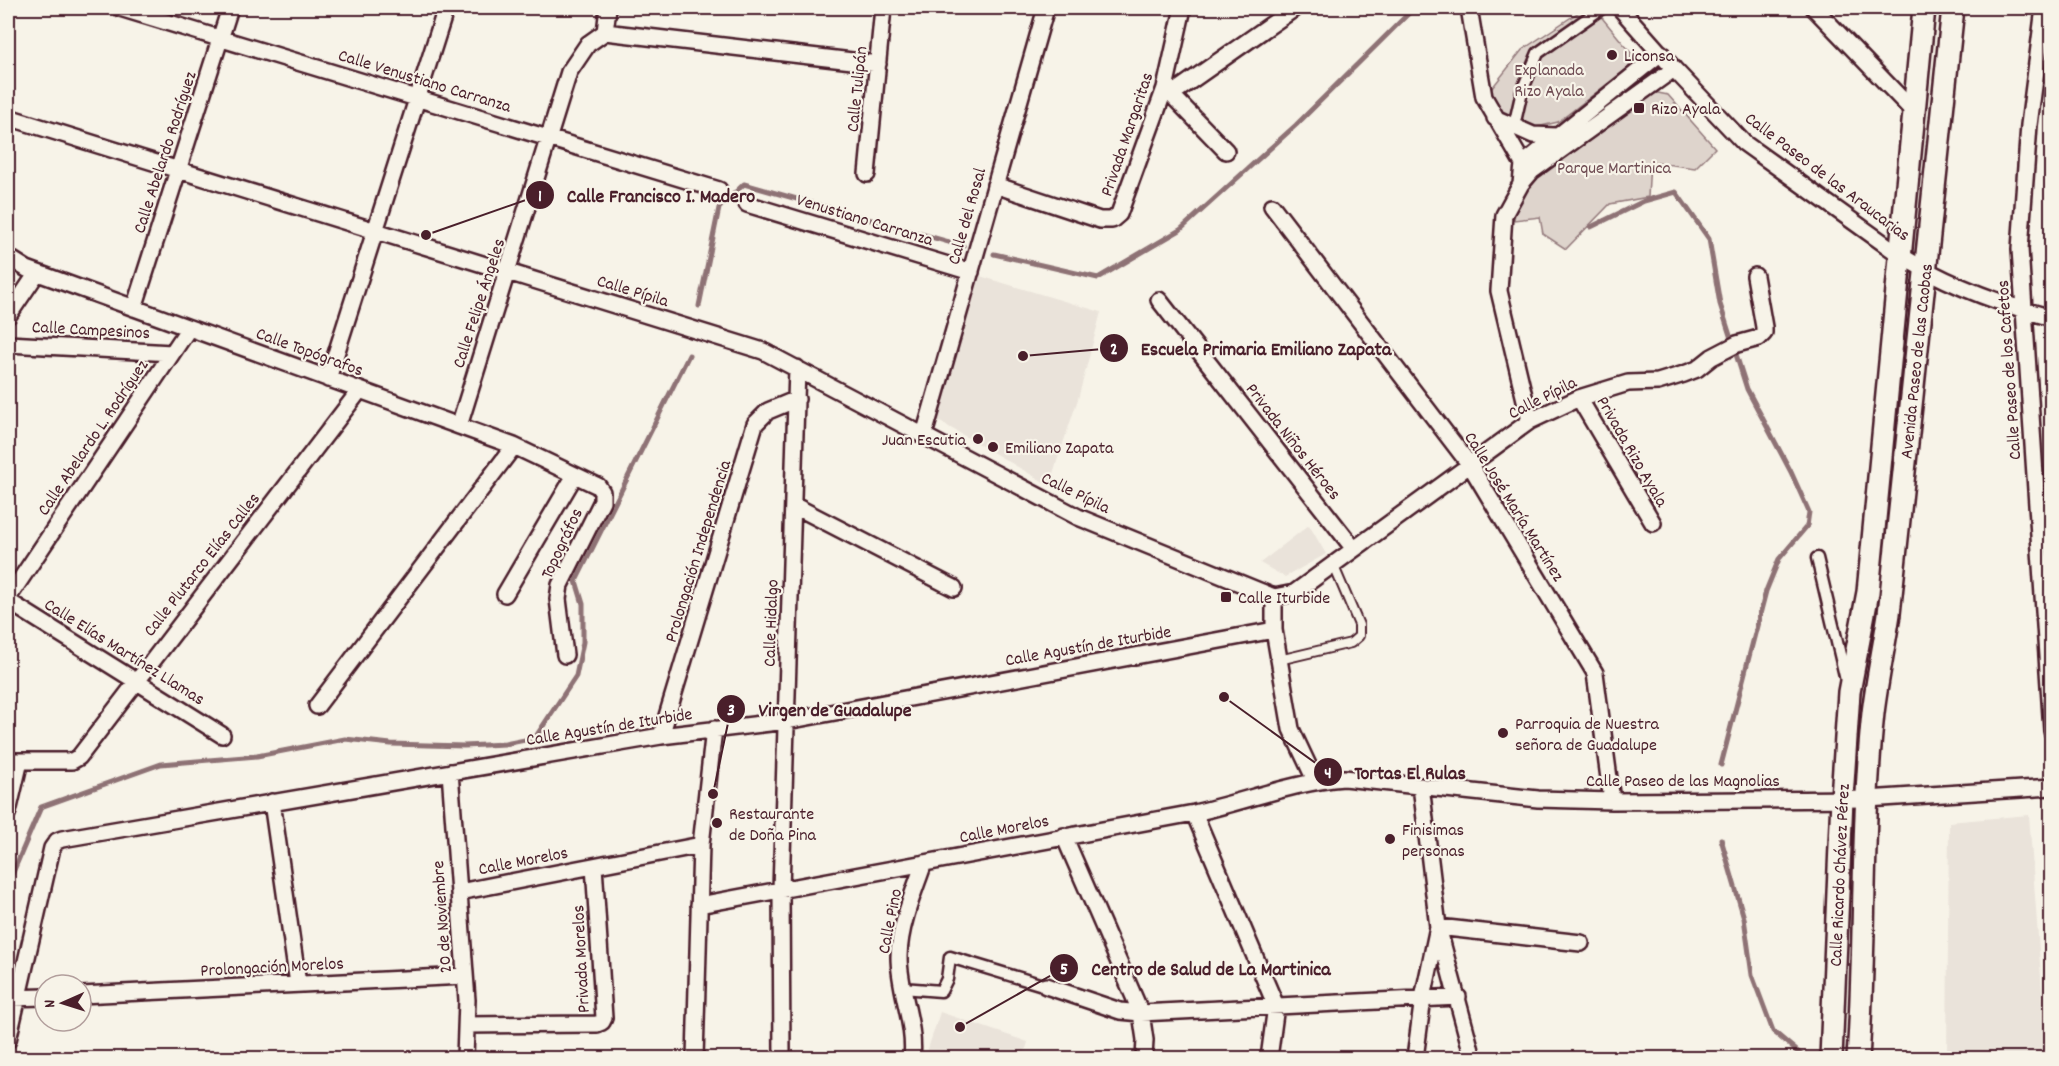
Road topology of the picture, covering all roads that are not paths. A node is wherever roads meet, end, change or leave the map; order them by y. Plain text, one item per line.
1 (120, 8) edge
2 (231, 8) edge
3 (446, 8) edge
4 (608, 8) edge
5 (883, 8) edge
6 (1046, 8) edge
7 (1184, 8) edge
8 (1295, 8) edge
9 (1469, 8) edge
10 (1602, 8) edge
11 (1620, 8) edge
12 (1815, 8) edge
13 (1924, 8) edge
14 (1953, 8) edge
15 (2044, 8) edge
16 (605, 32) junction
17 (221, 39) junction
18 (1661, 53) junction
19 (878, 64) junction
20 (1674, 69) junction
21 (1168, 91) junction
22 (418, 99) junction
23 (1914, 112) junction
24 (8, 117) edge
25 (1495, 118) junction
26 (1514, 126) junction
27 (1556, 136) junction
28 (550, 139) junction
29 (1226, 151) dead end
30 (1528, 168) junction
31 (179, 170) junction
32 (867, 174) dead end
33 (995, 185) junction
34 (719, 190) dead end
35 (747, 204) dead end
36 (1272, 206) dead end
37 (375, 230) junction
38 (1900, 255) junction
39 (8, 257) edge
40 (1924, 271) junction
41 (508, 272) junction
42 (971, 272) junction
43 (37, 273) junction
44 (1755, 276) dead end
45 (1159, 300) dead end
46 (134, 308) junction
47 (2023, 310) junction
48 (8, 316) edge
49 (2052, 318) edge
50 (189, 328) junction
51 (8, 344) edge
52 (172, 353) junction
53 (797, 368) junction
54 (328, 379) junction
55 (360, 390) junction
56 (1579, 398) junction
57 (797, 399) junction
58 (1530, 421) junction
59 (459, 426) junction
60 (924, 435) junction
61 (514, 446) junction
62 (1470, 465) junction
63 (575, 475) junction
64 (598, 486) joint
65 (794, 505) junction
66 (1653, 523) dead end
67 (1354, 549) junction
68 (1817, 558) dead end
69 (1333, 564) junction
70 (954, 588) dead end
71 (505, 594) dead end
72 (1274, 597) junction
73 (8, 599) edge
74 (1274, 630) junction
75 (566, 655) dead end
76 (1279, 660) junction
77 (135, 681) junction
78 (1849, 692) junction
79 (317, 706) dead end
80 (1873, 712) joint
81 (787, 721) junction
82 (714, 729) junction
83 (2052, 731) edge
84 (222, 735) dead end
85 (661, 736) junction
86 (14, 761) edge
87 (450, 772) junction
88 (1315, 780) junction
89 (1421, 786) junction
90 (2052, 787) edge
91 (1842, 798) junction
92 (1867, 799) junction
93 (1612, 801) junction
94 (272, 802) junction
95 (8, 812) edge
96 (1194, 813) junction
97 (1064, 836) junction
98 (701, 845) junction
99 (924, 862) junction
100 (594, 866) junction
101 (780, 890) junction
102 (459, 892) junction
103 (699, 906) junction
104 (1438, 927) junction
105 (1581, 943) dead end
106 (465, 976) junction
107 (298, 984) junction
108 (1046, 986) joint
109 (902, 988) junction
110 (93, 994) edge
111 (33, 997) edge
112 (1458, 997) junction
113 (12, 998) edge
114 (1423, 998) junction
115 (1276, 1006) junction
116 (1141, 1013) junction
117 (466, 1025) junction
118 (8, 1040) edge
119 (465, 1059) edge
120 (695, 1059) edge
121 (782, 1059) edge
122 (912, 1059) edge
123 (1144, 1059) edge
124 (1269, 1059) edge
125 (1415, 1059) edge
126 (1473, 1059) edge
127 (1831, 1059) edge
128 (1858, 1059) edge

1 - 17 street, Calle Venustiano Carranza
2 - 17 street, Calle Abelardo Rodríguez
3 - 22 street
4 - 16 street
5 - 19 street, Calle Tulipán
6 - 33 street, Calle del Rosal
7 - 21 street, Privada Margaritas
8 - 21 street
9 - 25 street
10 - 26 street
11 - 18 street, Calle Paseo de las Araucarias
12 - 23 street
13 - 23 main road, Avenida Paseo de las Caobas
14 - 40 main road, Avenida Paseo de las Caobas
15 - 47 street, Calle Paseo de los Cafetos
16 - 19 street
16 - 28 street, Calle Felipe Ángeles
17 - 22 street, Calle Venustiano Carranza
17 - 31 street, Calle Abelardo Rodríguez
18 - 20 street, Calle Paseo de las Araucarias
18 - 27 street
19 - 32 street, Calle Tulipán
20 - 30 street
20 - 38 street, Calle Paseo de las Araucarias
21 - 29 street
21 - 33 street, Privada Margaritas
22 - 28 street, Calle Venustiano Carranza
22 - 37 street
23 - 38 main road, Avenida Paseo de las Caobas
24 - 31 street, Calle Pípila
25 - 26 street
25 - 30 street
26 - 27 street
27 - 30 street
28 - 34 street, Calle Venustiano Carranza
28 - 41 street, Calle Felipe Ángeles
30 - 58 street
31 - 37 street, Calle Pípila
31 - 46 street, Calle Abelardo Rodríguez
33 - 42 street, Calle del Rosal
35 - 42 street, Venustiano Carranza
36 - 62 street, Calle José María Martínez
37 - 41 street, Calle Pípila
37 - 54 street
38 - 40 street, Calle Paseo de las Araucarias
38 - 78 main road, Avenida Paseo de las Caobas
39 - 43 street, Calle Topógrafos
40 - 47 street, Calle Paseo de las Araucarias
40 - 80 main road, Avenida Paseo de las Caobas
41 - 53 street, Calle Pípila
41 - 59 street, Calle Felipe Ángeles
42 - 60 street, Calle del Rosal
43 - 46 street, Calle Topógrafos
43 - 48 street
44 - 56 street, Calle Pípila
45 - 67 street, Privada Niños Héroes
46 - 50 street, Calle Topógrafos
47 - 49 street, Calle Paseo de las Araucarias
47 - 83 street, Calle Paseo de los Cafetos
50 - 52 street, Calle Abelardo L. Rodríguez
50 - 54 street, Calle Topógrafos
51 - 52 street, Calle Campesinos
52 - 73 street, Calle Abelardo L. Rodríguez
53 - 57 street, Calle Hidalgo
53 - 60 street, Calle Pípila
54 - 55 street, Calle Topógrafos
55 - 59 street, Calle Topógrafos
55 - 77 street, Calle Plutarco Elías Calles
56 - 58 street, Calle Pípila
56 - 66 street, Privada Rizo Ayala
57 - 65 street, Calle Hidalgo
57 - 85 street, Prolongación Independencia
58 - 62 street, Calle Pípila
59 - 61 street, Calle Topógrafos
60 - 72 street, Calle Pípila
61 - 63 street, Calle Topógrafos
61 - 79 street
62 - 67 street, Calle Pípila
62 - 93 street, Calle José María Martínez
63 - 64 street, Calle Topógrafos
63 - 71 street
64 - 75 street, Topográfos
65 - 70 street
65 - 81 street, Calle Hidalgo
67 - 69 street, Calle Pípila
68 - 78 street
69 - 72 street, Calle Pípila
69 - 76 lane
72 - 74 street
73 - 77 street, Calle Elías Martínez Llamas
74 - 76 street
74 - 81 street, Calle Agustín de Iturbide
76 - 88 street
77 - 84 street, Calle Elías Martínez Llamas
77 - 86 street, Calle Plutarco Elías Calles
78 - 91 main road, Calle Ricardo Chávez Pérez
80 - 92 main road, Calle Ricardo Chávez Pérez
81 - 82 street, Calle Agustín de Iturbide
81 - 101 street, Calle Hidalgo
82 - 85 street, Calle Agustín de Iturbide
82 - 98 street
85 - 87 street, Calle Agustín de Iturbide
86 - 95 street
87 - 94 street, Calle Agustín de Iturbide
87 - 102 street, 20 de Noviembre
88 - 89 street, Calle Paseo de las Magnolias
88 - 96 street, Calle Morelos
89 - 93 street, Calle Paseo de las Magnolias
89 - 104 street
90 - 92 street, Calle Paseo de las Magnolias
91 - 92 street, Calle Paseo de las Magnolias
91 - 93 street, Calle Paseo de las Magnolias
91 - 127 main road, Calle Ricardo Chávez Pérez
92 - 128 main road, Calle Ricardo Chávez Pérez
94 - 107 street
94 - 113 street, Calle Agustín de Iturbide
96 - 97 street, Calle Morelos
96 - 115 street
97 - 99 street, Calle Morelos
97 - 116 street
98 - 100 street, Calle Morelos
98 - 103 street
99 - 101 street, Calle Morelos
99 - 109 street, Calle Pino
100 - 102 street, Calle Morelos
100 - 117 street, Privada Morelos
101 - 103 street, Calle Morelos
101 - 121 street, Calle Hidalgo
102 - 106 street, 20 de Noviembre
103 - 120 street
104 - 105 street
104 - 112 street
104 - 114 street
106 - 107 street, Prolongación Morelos
106 - 117 street, 20 de Noviembre
107 - 110 street, Prolongación Morelos
108 - 109 street
108 - 116 street
109 - 122 street, Calle Pino
111 - 113 street
112 - 114 street
112 - 126 street
113 - 118 street
114 - 115 street
114 - 125 street
115 - 116 street
115 - 124 street
116 - 123 street
117 - 119 street, 20 de Noviembre

